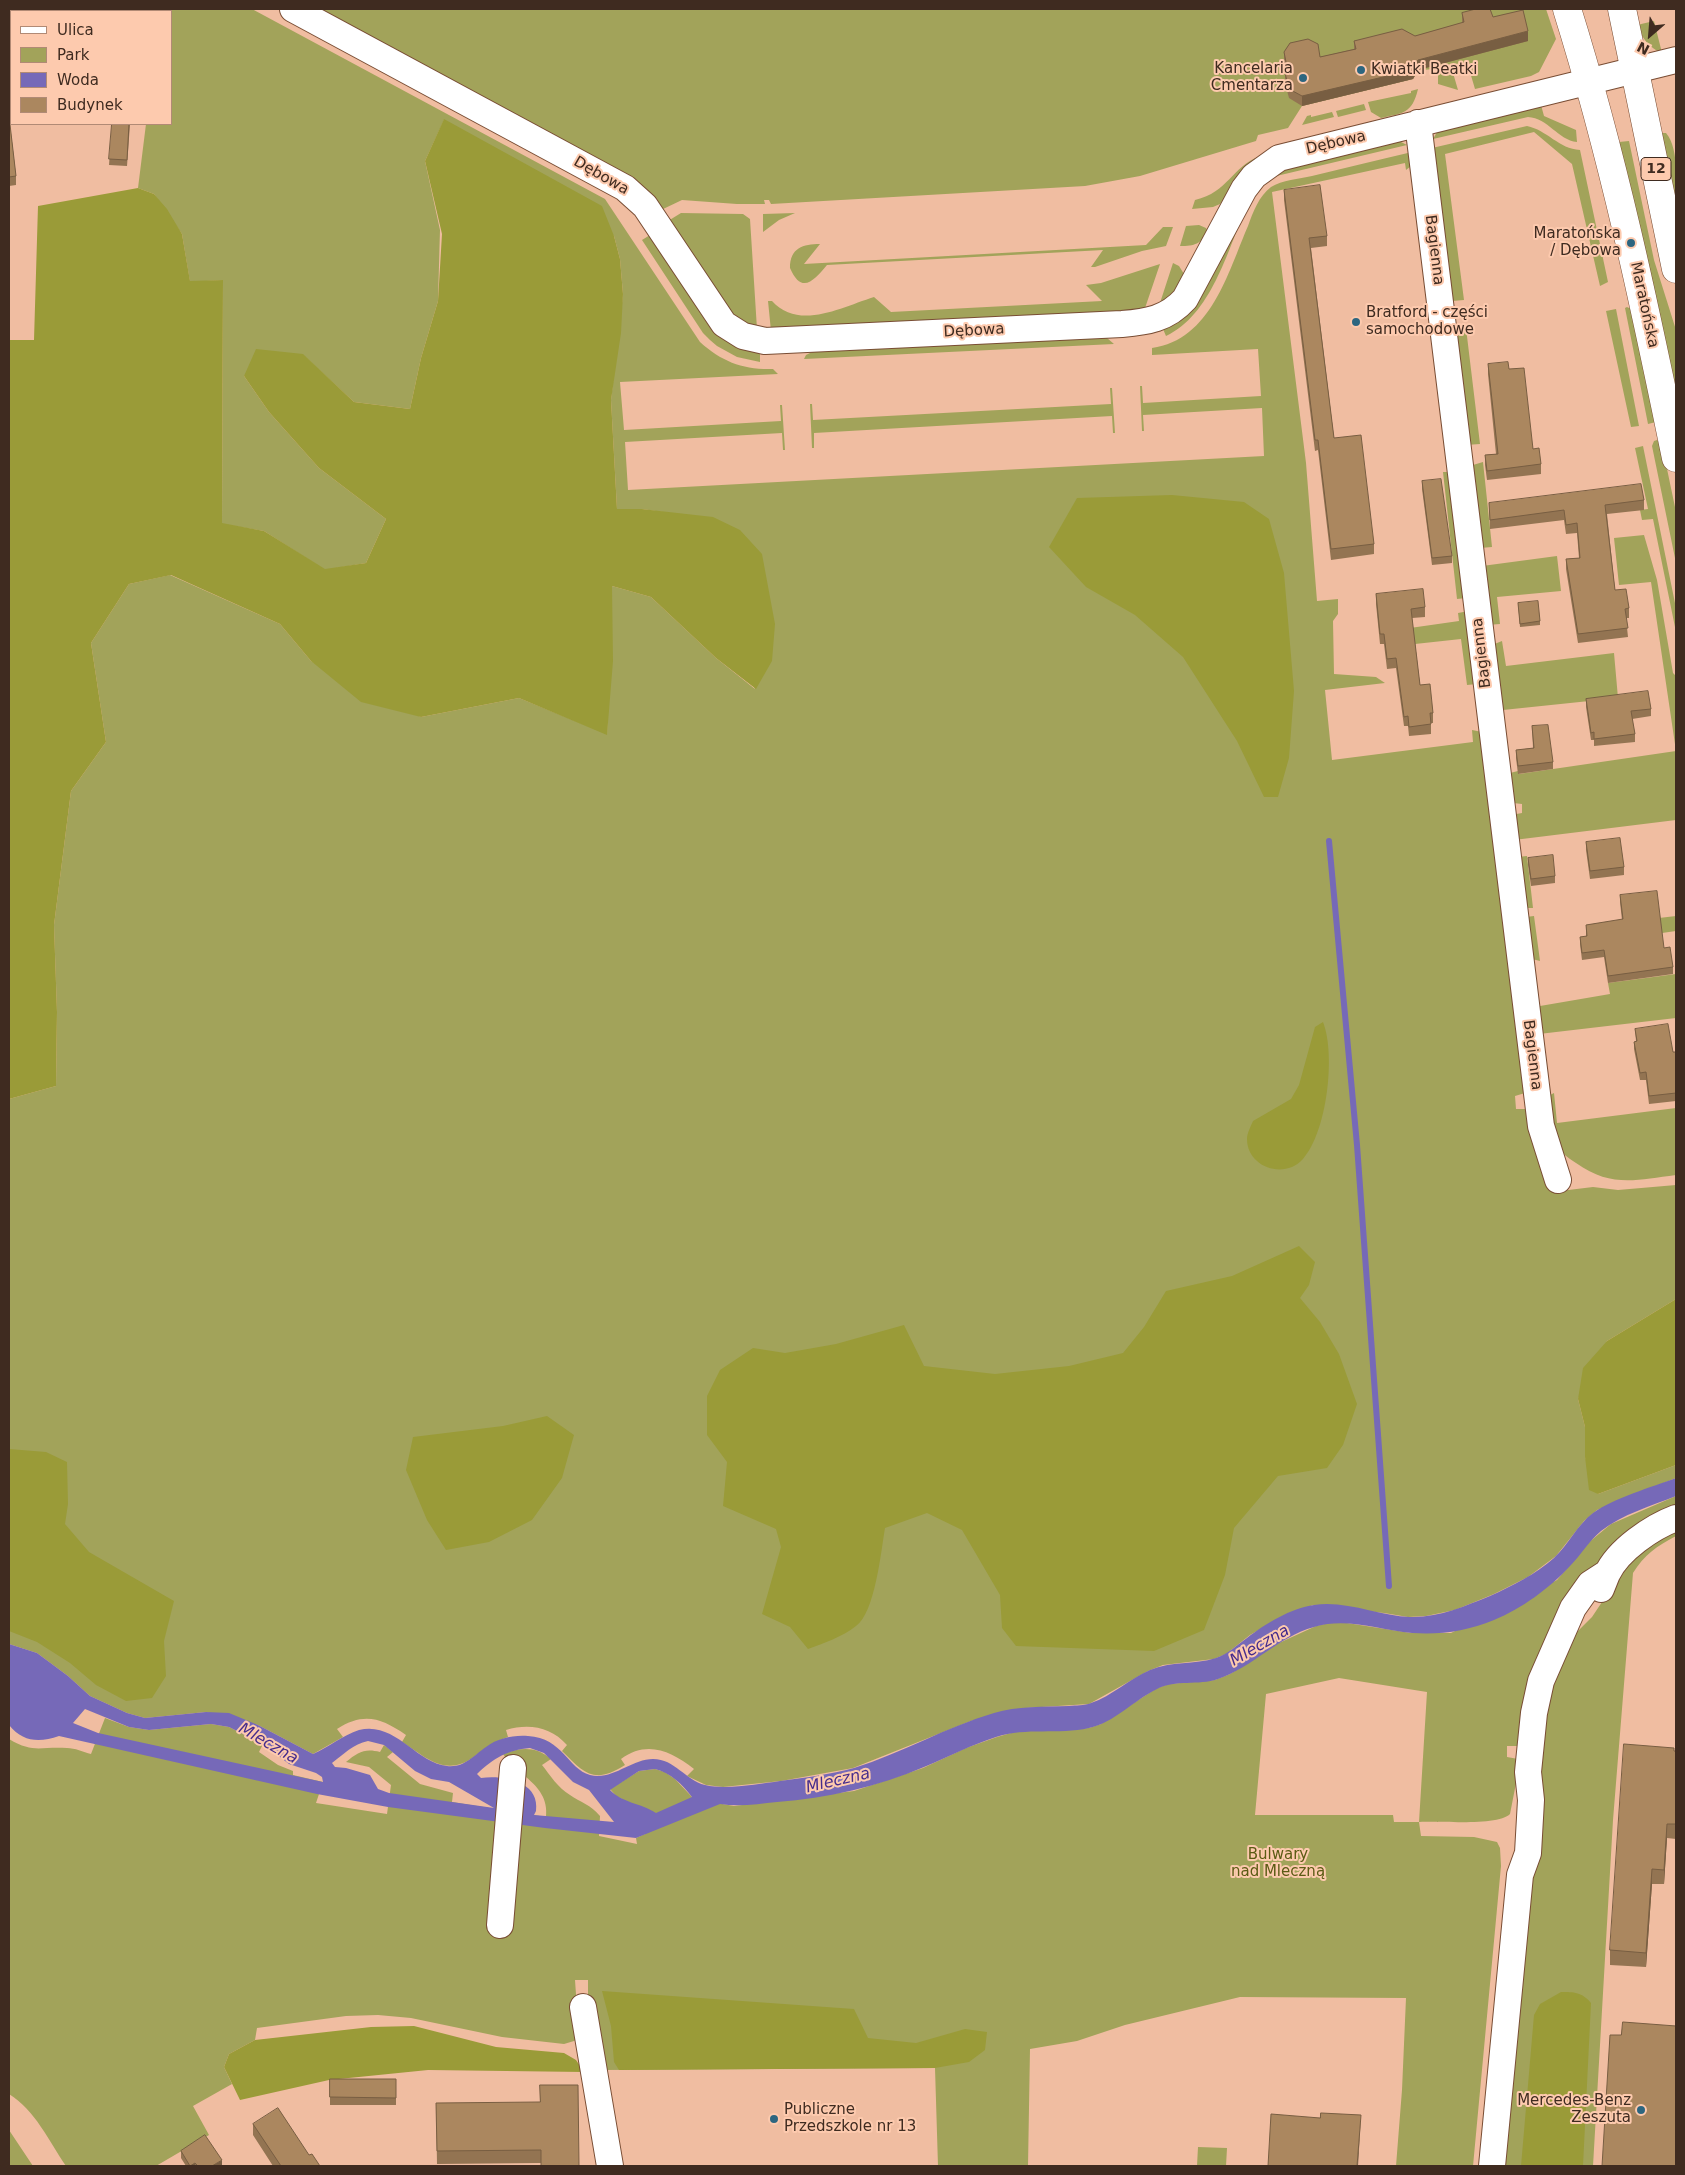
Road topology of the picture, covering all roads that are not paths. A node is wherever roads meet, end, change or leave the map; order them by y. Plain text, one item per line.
1 (294, 9) edge
2 (1567, 9) edge
3 (1622, 9) edge
4 (1676, 60) edge
5 (1635, 70) junction
6 (1589, 81) junction
7 (1418, 123) junction
8 (1676, 268) edge
9 (1676, 458) edge
10 (1558, 1180) dead end
11 (1676, 1518) edge
12 (513, 1768) dead end
13 (500, 1922) dead end
14 (583, 2006) dead end
15 (610, 2166) edge
16 (1492, 2166) edge

1 - 7 street, Dębowa
2 - 6 main road, Maratońska
3 - 5 main road, 12
4 - 5 street, Dębowa
5 - 6 street, Dębowa
5 - 8 main road, 12
6 - 7 street, Dębowa
6 - 9 main road, Maratońska
7 - 10 street, Bagienna
11 - 16 street
12 - 13 street
14 - 15 street

